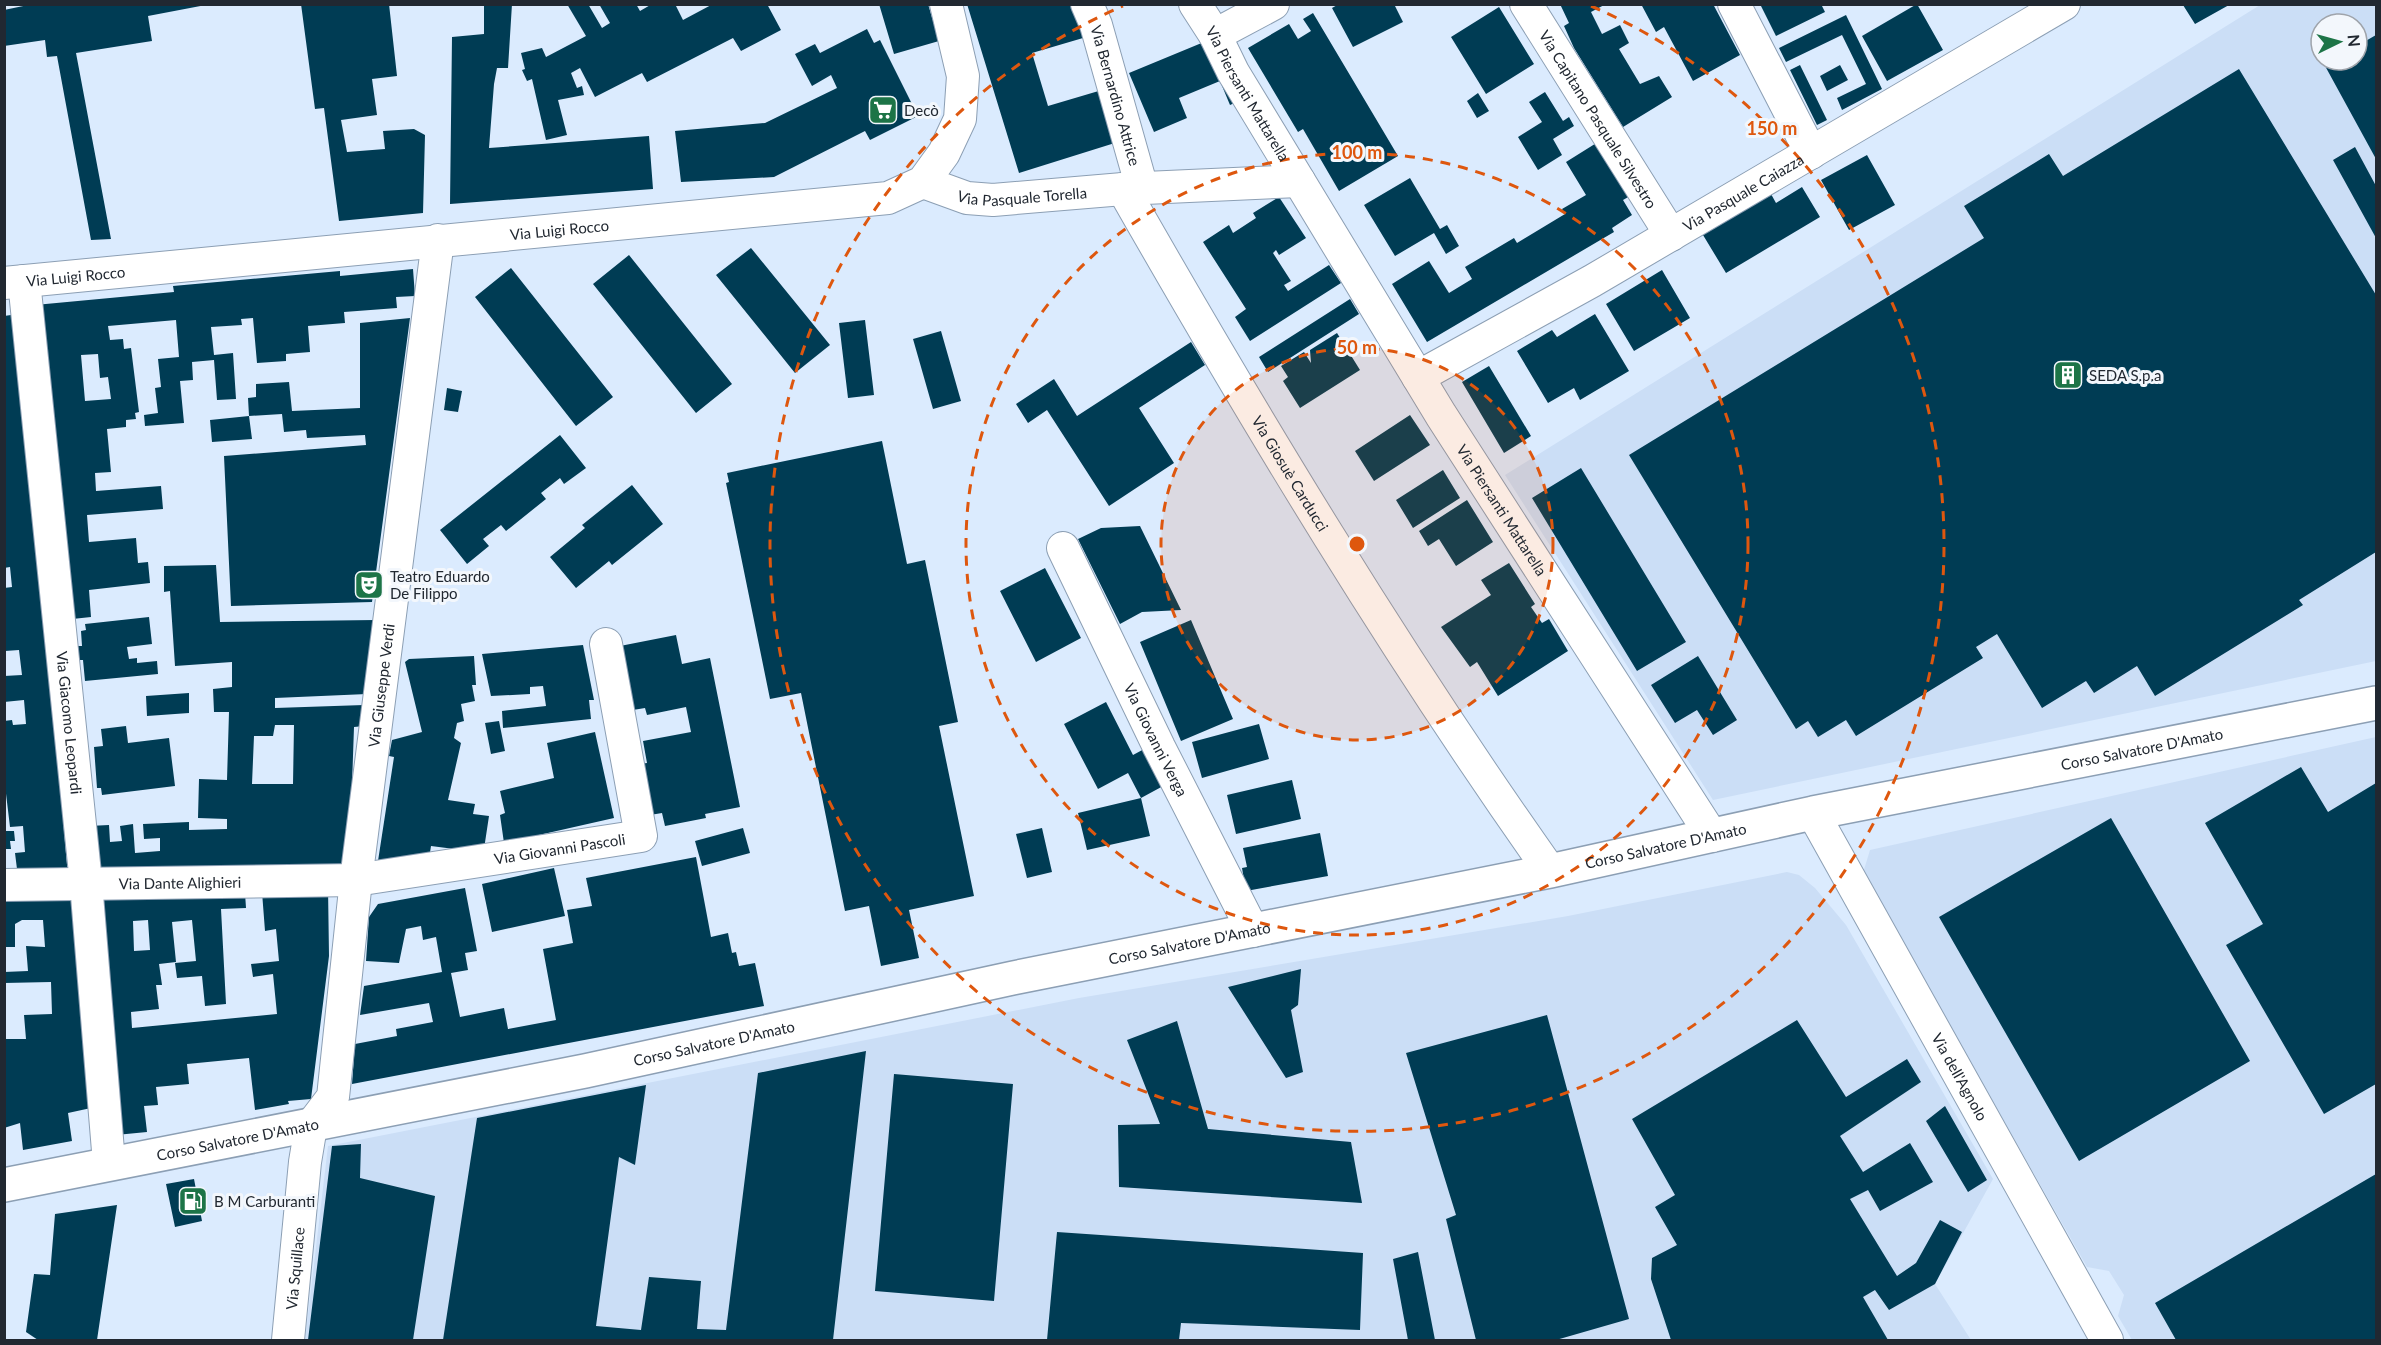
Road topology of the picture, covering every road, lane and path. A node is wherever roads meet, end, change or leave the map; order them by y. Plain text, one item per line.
1 (946, 4) edge
2 (1087, 4) edge
3 (1195, 4) edge
4 (1273, 4) edge
5 (1526, 4) edge
6 (1734, 4) edge
7 (2055, 7) edge
8 (1215, 35) junction
9 (1811, 153) junction
10 (1299, 181) junction
11 (922, 182) junction
12 (1132, 189) junction
13 (1671, 235) junction
14 (438, 240) junction
15 (14, 282) edge
16 (1418, 377) junction
17 (1063, 548) dead end
18 (606, 644) dead end
19 (2376, 703) edge
20 (1813, 813) junction
21 (1712, 836) junction
22 (1550, 871) junction
23 (356, 880) junction
24 (86, 883) junction
25 (4, 885) edge
26 (1253, 931) junction
27 (311, 1126) junction
28 (109, 1163) junction
29 (4, 1185) edge
30 (288, 1341) edge
31 (2107, 1341) edge

1 - 11 street, Via Luigi Rocco
2 - 12 street, Via Bernardino Attrice
3 - 8 street, Via Piersanti Mattarella
4 - 8 street
5 - 13 street, Via Capitano Pasquale Silvestro
6 - 9 street
7 - 9 street, Via Pasquale Caiazza
8 - 10 street, Via Piersanti Mattarella
9 - 13 street, Via Pasquale Caiazza
10 - 12 street, Via Piersanti Mattarella
10 - 16 street, Via Piersanti Mattarella
11 - 12 street, Via Pasquale Torella
11 - 14 street, Via Luigi Rocco
12 - 22 street, Via Giosuè Carducci
13 - 16 street, Via Pasquale Caiazza
14 - 15 street, Via Luigi Rocco
14 - 23 street, Via Giuseppe Verdi
15 - 24 street, Via Giacomo Leopardi
16 - 21 street, Via Piersanti Mattarella
17 - 26 street, Via Giovanni Verga
18 - 23 street, Via Giovanni Pascoli
19 - 20 street, Corso Salvatore D'Amato
20 - 21 street, Corso Salvatore D'Amato
20 - 31 street, Via dell'Agnolo
21 - 22 street, Corso Salvatore D'Amato
22 - 26 street, Corso Salvatore D'Amato
23 - 24 street, Via Dante Alighieri
23 - 27 street, Via Giuseppe Verdi
24 - 25 street, Via Dante Alighieri
24 - 28 street, Via Giacomo Leopardi
26 - 27 street, Corso Salvatore D'Amato
27 - 28 street, Corso Salvatore D'Amato
27 - 30 street, Via Squillace
28 - 29 street, Corso Salvatore D'Amato

